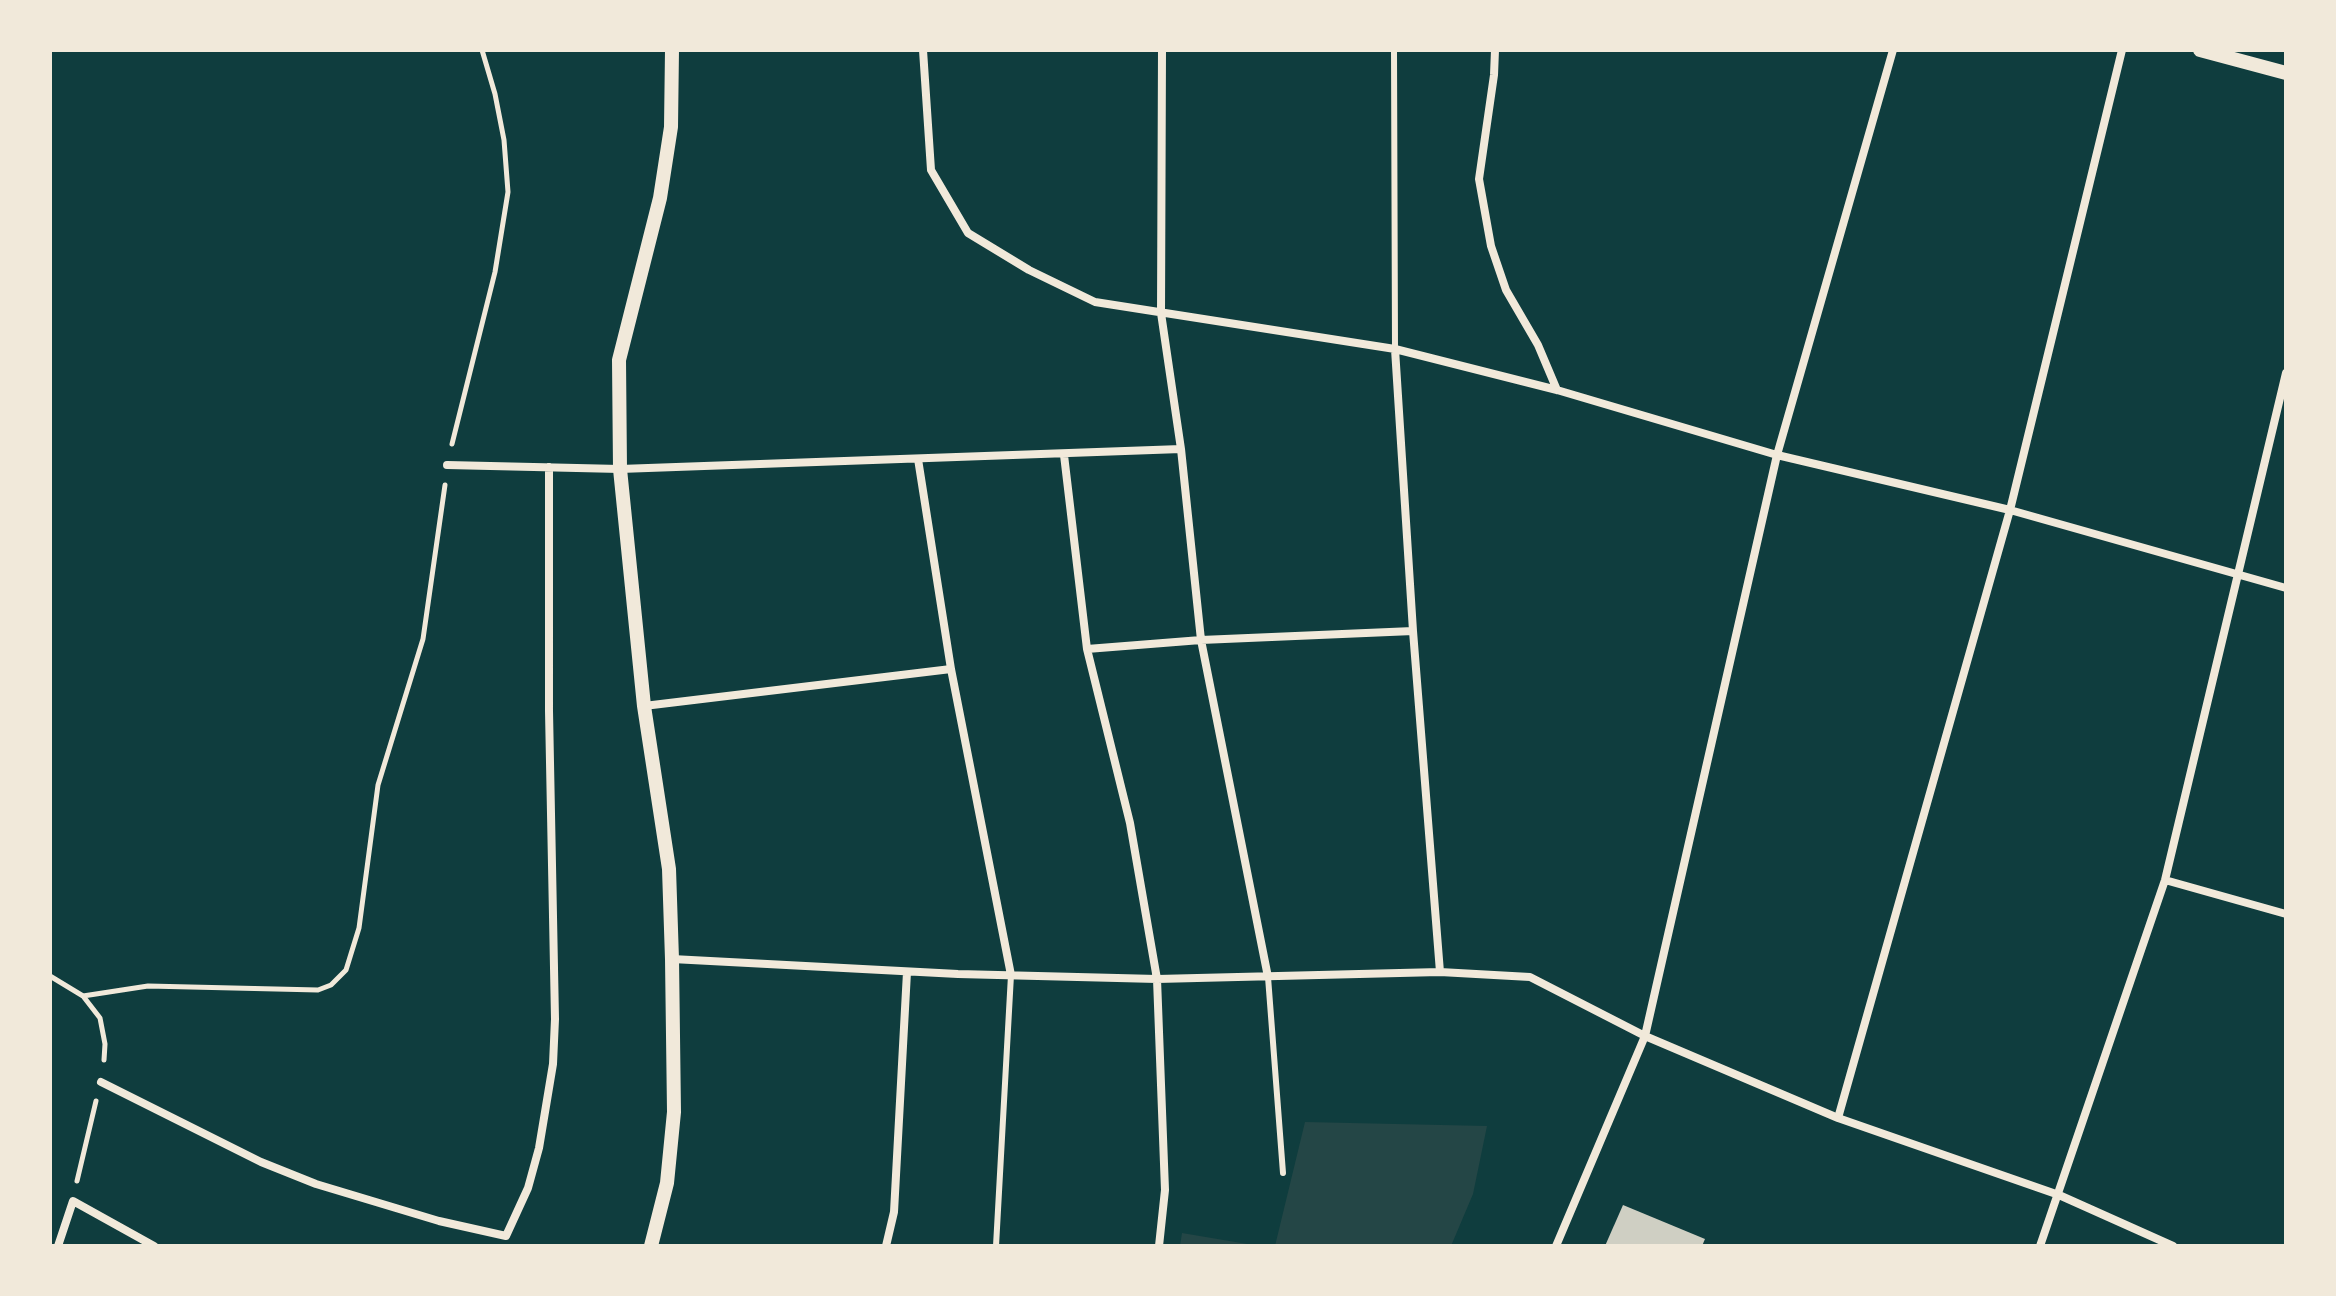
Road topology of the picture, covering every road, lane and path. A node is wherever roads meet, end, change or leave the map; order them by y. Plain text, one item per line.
1 (482, 50) edge
2 (672, 50) edge
3 (923, 50) edge
4 (1162, 50) edge
5 (1394, 50) edge
6 (1495, 50) edge
7 (1893, 50) edge
8 (2122, 50) edge
9 (2200, 50) edge
10 (2286, 73) edge
11 (1161, 313) junction
12 (1395, 349) junction
13 (2286, 373) edge
14 (1557, 390) junction
15 (1181, 449) junction
16 (1064, 455) junction
17 (1777, 455) junction
18 (918, 459) junction
19 (447, 465) junction
20 (549, 467) junction
21 (620, 469) junction
22 (2010, 510) junction
23 (2237, 576) junction
24 (2286, 588) edge
25 (1413, 631) junction
26 (1201, 640) junction
27 (1087, 649) junction
28 (951, 669) junction
29 (644, 706) junction
30 (2165, 880) junction
31 (2286, 914) edge
32 (672, 959) junction
33 (907, 972) junction
34 (1440, 972) junction
35 (1011, 975) junction
36 (1268, 977) junction
37 (1157, 979) junction
38 (83, 996) dead end
39 (1645, 1036) junction
40 (101, 1082) dead end
41 (1838, 1118) junction
42 (1283, 1173) dead end
43 (2059, 1195) junction
44 (58, 1246) edge
45 (154, 1246) edge
46 (651, 1246) edge
47 (886, 1246) edge
48 (996, 1246) edge
49 (1159, 1246) edge
50 (1556, 1246) edge
51 (2040, 1246) edge
52 (2173, 1246) edge

1 - 19 path
2 - 21 street
3 - 11 street
4 - 11 street
5 - 12 lane
6 - 14 street
7 - 17 street
8 - 22 street
9 - 10 street
11 - 12 street
11 - 15 street
12 - 14 street
12 - 25 street
13 - 23 street
14 - 17 street
15 - 16 street
15 - 26 street
16 - 18 street
16 - 27 street
17 - 22 street
17 - 39 street
18 - 21 street
18 - 28 street
19 - 20 street
19 - 38 path
20 - 21 street
20 - 40 street
21 - 29 street
22 - 23 street
22 - 41 street
23 - 24 street
23 - 30 street
25 - 26 street
25 - 34 street
26 - 27 street
26 - 36 street
27 - 37 street
28 - 29 street
28 - 35 street
29 - 32 street
30 - 31 street
30 - 43 street
32 - 33 street
32 - 46 street
33 - 35 street
33 - 47 street
34 - 36 street
34 - 39 street
35 - 37 street
35 - 48 lane
36 - 37 street
36 - 42 lane
37 - 49 street
39 - 41 street
39 - 50 street
41 - 43 street
43 - 51 street
43 - 52 street
44 - 45 street

